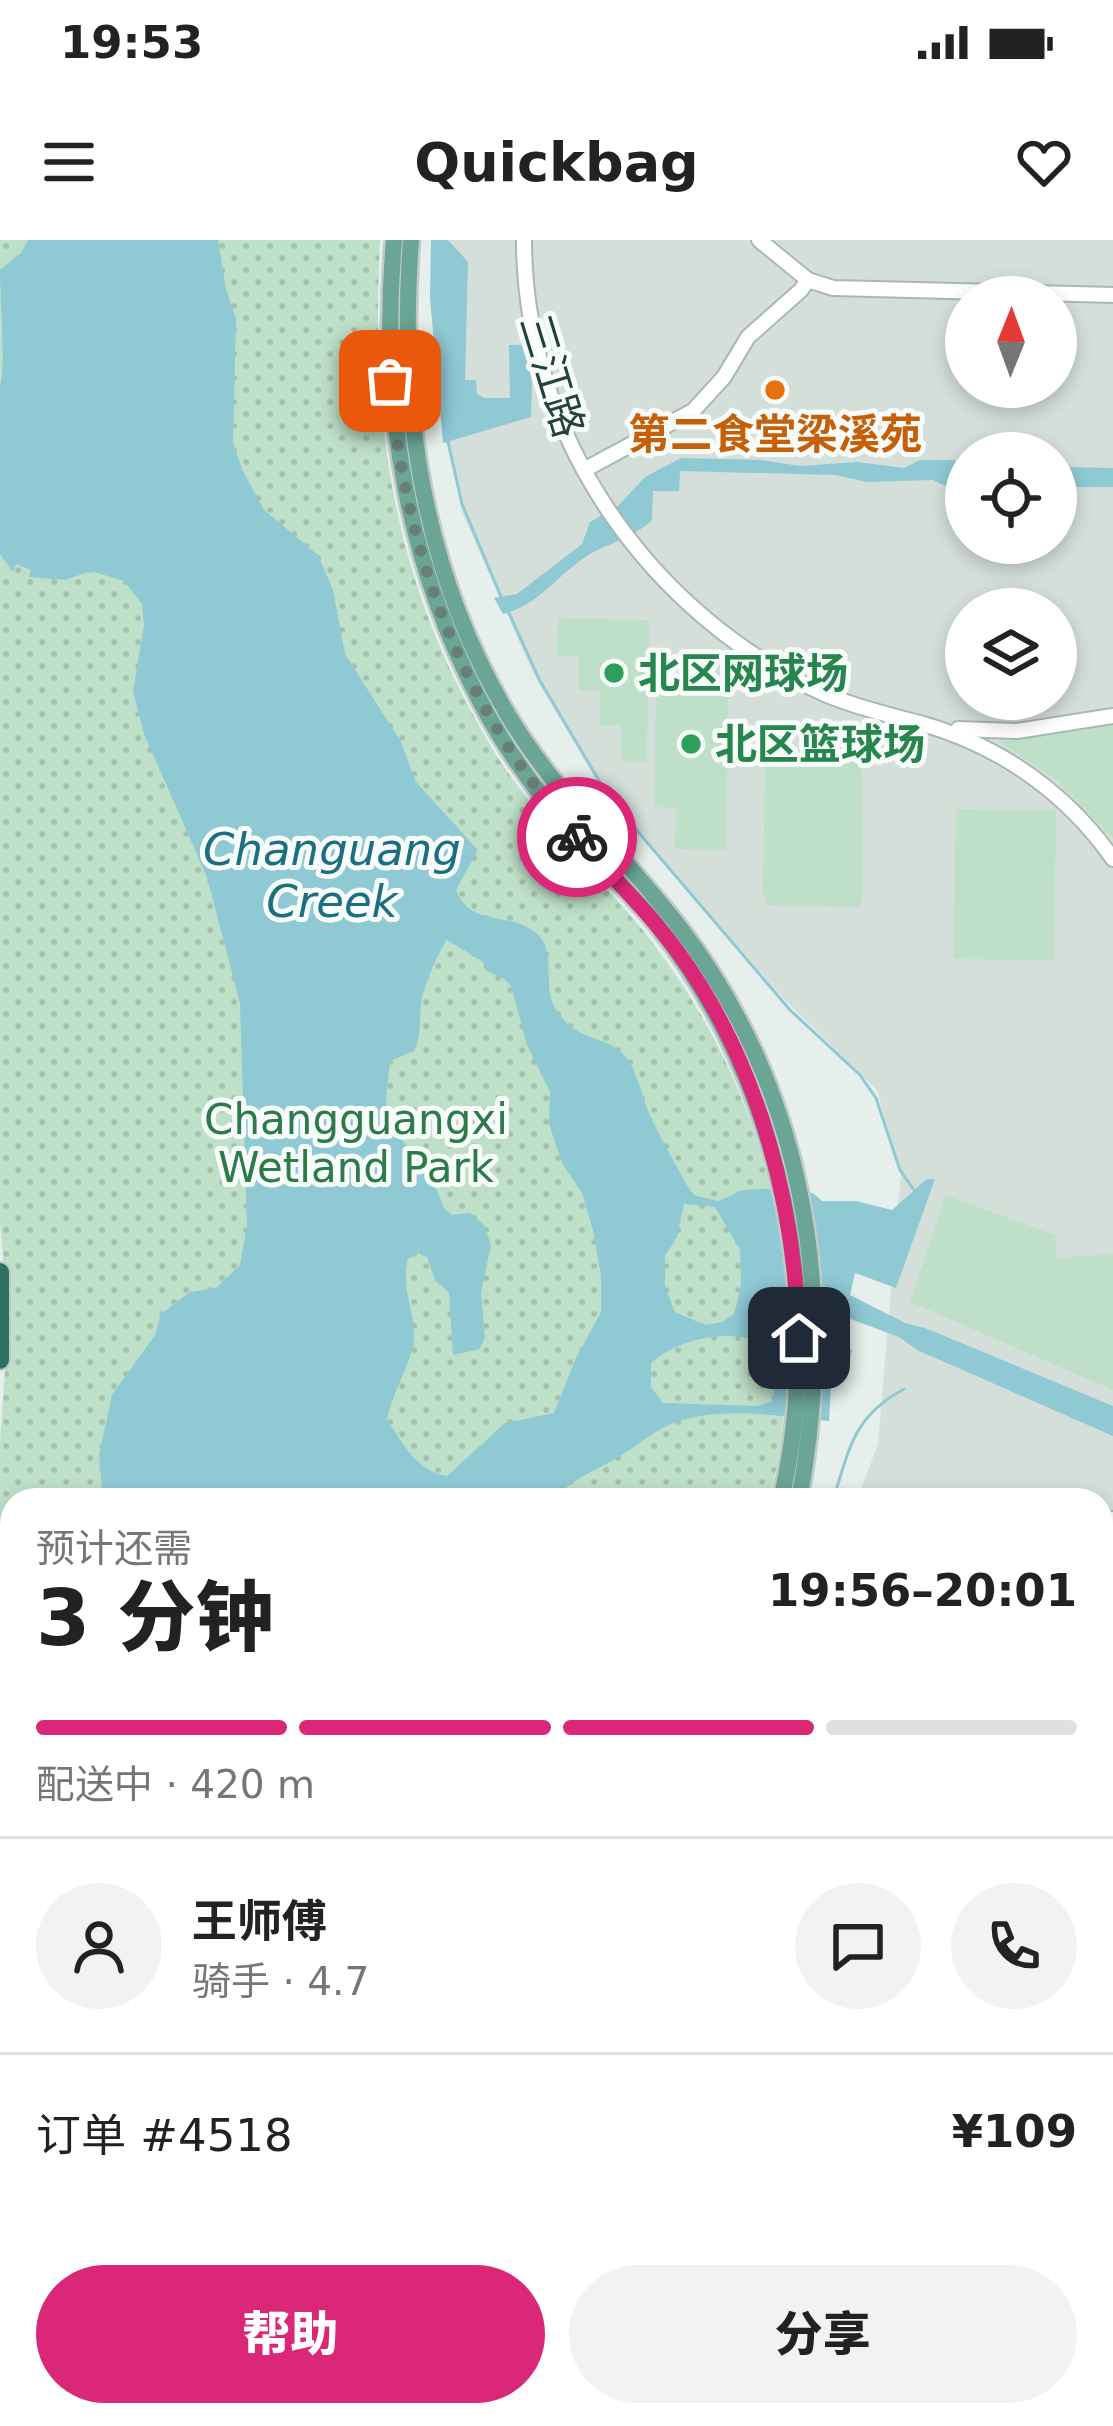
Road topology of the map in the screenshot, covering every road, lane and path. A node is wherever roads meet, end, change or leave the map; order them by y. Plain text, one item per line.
1 (394, 240) edge
2 (411, 240) edge
3 (524, 240) edge
4 (759, 240) edge
5 (808, 280) junction
6 (1113, 295) edge
7 (584, 470) junction
8 (1113, 716) edge
9 (923, 724) junction
10 (1113, 859) edge
11 (784, 1162) junction
12 (0, 1272) edge
13 (0, 1360) edge
14 (802, 1425) junction
15 (784, 1488) edge
16 (799, 1488) edge

1 - 11 main road
2 - 11 main road
3 - 7 street, 三江路
4 - 5 street
5 - 6 street
5 - 7 street
7 - 9 street, 三江路
8 - 9 street
9 - 10 street
11 - 14 main road
12 - 13 highway
14 - 15 main road
14 - 16 main road

